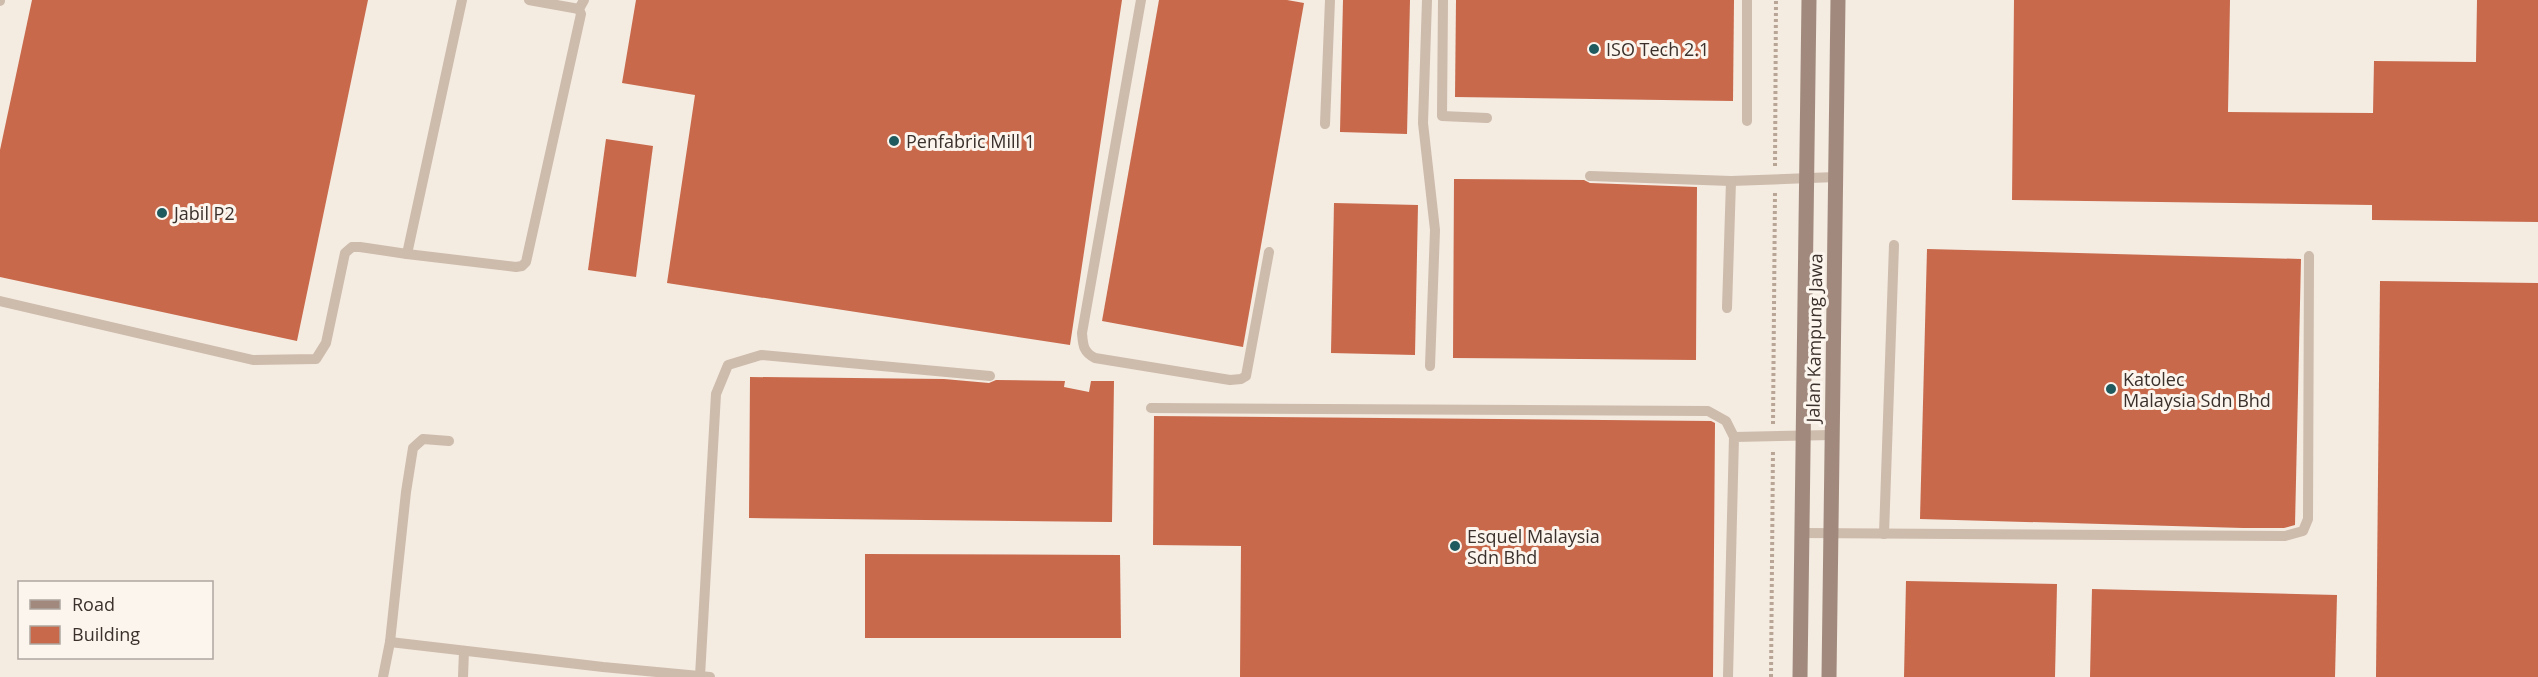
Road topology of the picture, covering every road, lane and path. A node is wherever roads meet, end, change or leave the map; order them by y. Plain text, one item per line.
1 (462, 0) edge
2 (529, 0) edge
3 (1142, 0) edge
4 (1330, 0) edge
5 (1427, 0) edge
6 (1443, 0) edge
7 (1747, 0) edge
8 (1776, 0) edge
9 (1809, 0) edge
10 (1838, 0) edge
11 (581, 5) edge
12 (1487, 118) dead end
13 (1747, 121) dead end
14 (1325, 124) dead end
15 (1590, 176) dead end
16 (1836, 177) junction
17 (1775, 180) junction
18 (1807, 180) junction
19 (1731, 181) junction
20 (1894, 245) dead end
21 (1269, 252) dead end
22 (407, 254) junction
23 (2309, 256) dead end
24 (0, 301) edge
25 (1727, 308) dead end
26 (1430, 366) dead end
27 (990, 376) dead end
28 (1151, 408) dead end
29 (1804, 435) junction
30 (1833, 435) junction
31 (1773, 436) junction
32 (1734, 438) junction
33 (450, 441) dead end
34 (1802, 533) junction
35 (1832, 534) junction
36 (1884, 534) junction
37 (390, 642) junction
38 (464, 651) junction
39 (383, 677) edge
40 (463, 677) edge
41 (705, 677) edge
42 (1728, 677) edge
43 (1771, 677) edge
44 (1800, 677) edge
45 (1829, 677) edge

1 - 22 lane
2 - 11 lane
3 - 21 lane
4 - 14 lane
5 - 26 lane
6 - 12 lane
7 - 13 lane
8 - 17 path
9 - 18 street, Jalan Kampung Jawa
10 - 16 street, Jalan Kampung Jawa
11 - 22 lane
15 - 19 lane
16 - 18 lane
16 - 30 street, Jalan Kampung Jawa
17 - 18 lane
17 - 19 lane
17 - 31 path
18 - 29 street, Jalan Kampung Jawa
19 - 25 lane
20 - 36 lane
22 - 24 lane
23 - 36 lane
27 - 41 lane
28 - 32 lane
29 - 30 lane
29 - 31 lane
29 - 34 street, Jalan Kampung Jawa
30 - 35 street, Jalan Kampung Jawa
31 - 32 lane
31 - 43 path
32 - 42 lane
33 - 37 lane
34 - 35 lane
34 - 44 street, Jalan Kampung Jawa
35 - 36 lane
35 - 45 street, Jalan Kampung Jawa
37 - 38 lane
37 - 39 lane
38 - 40 lane
38 - 41 lane

